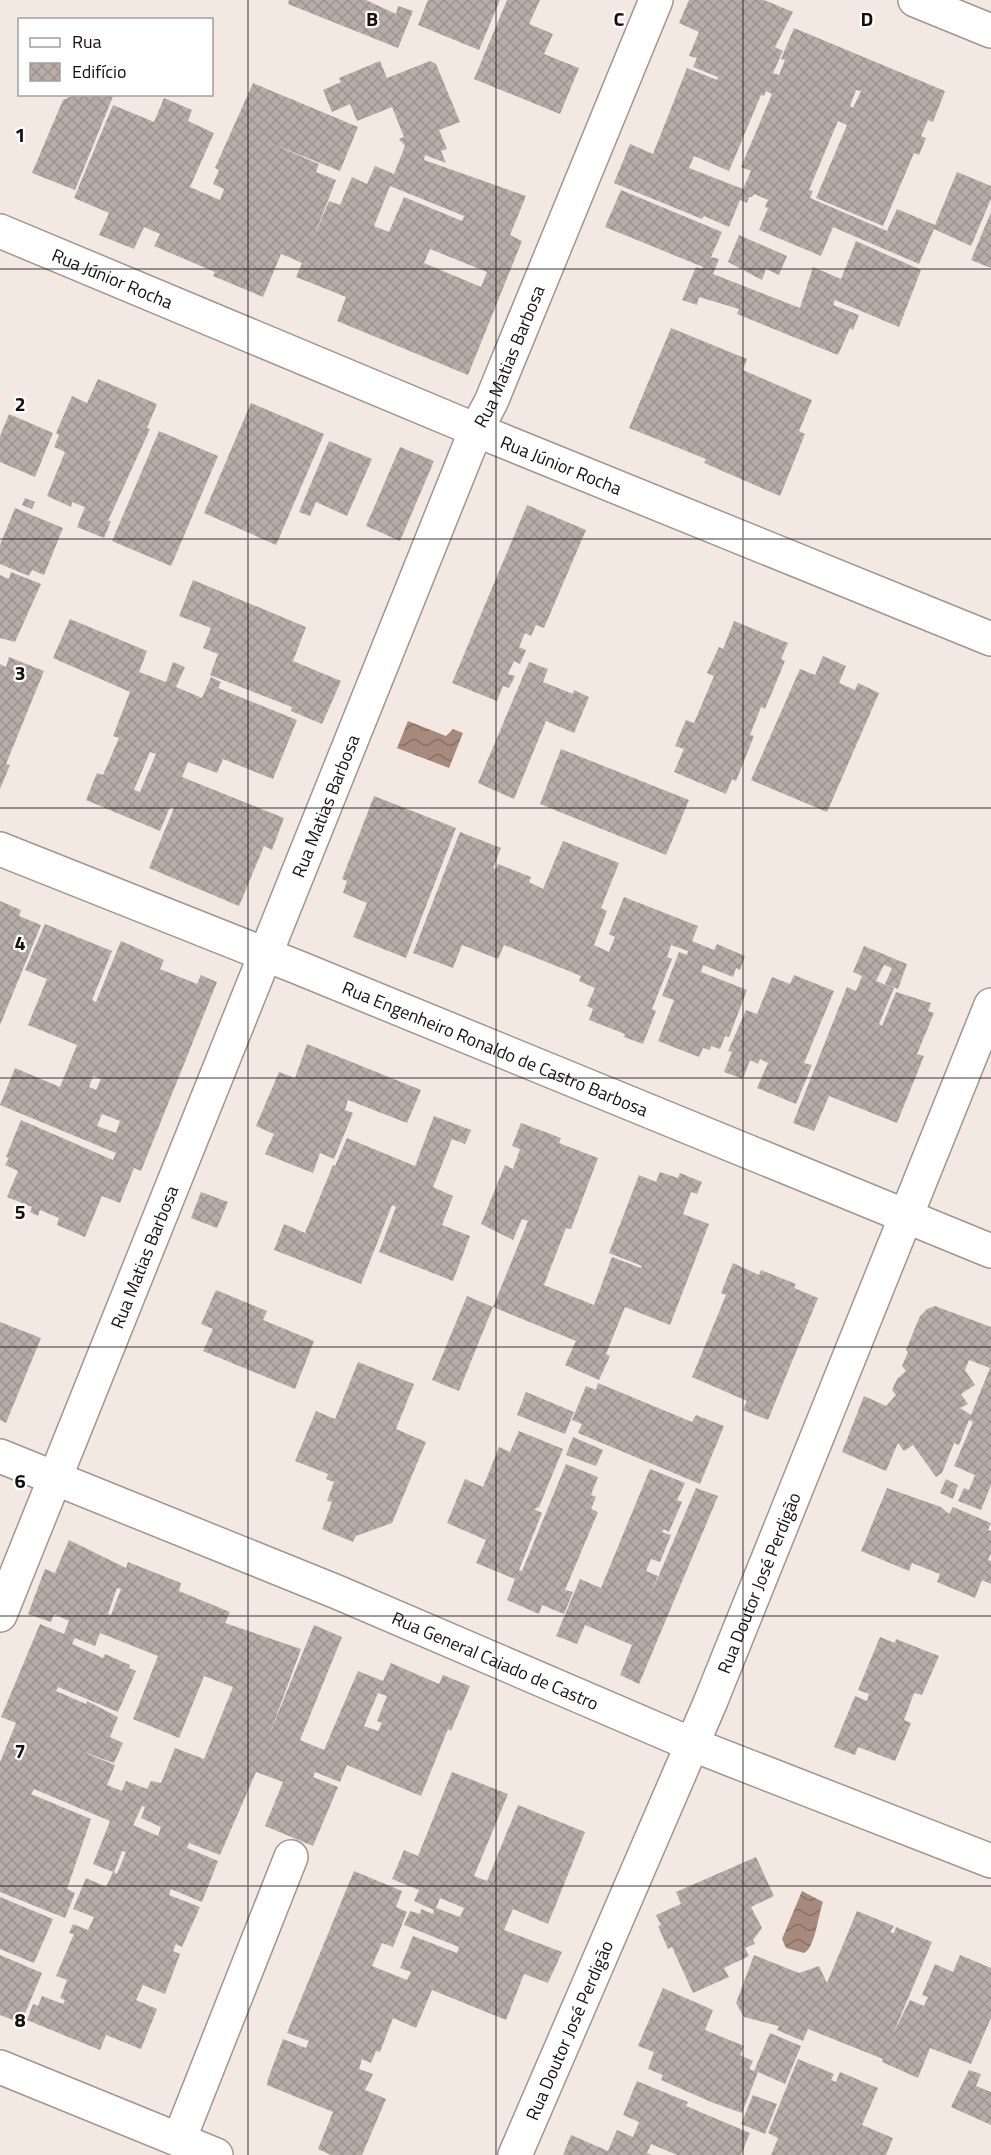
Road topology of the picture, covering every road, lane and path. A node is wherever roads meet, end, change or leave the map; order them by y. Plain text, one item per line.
1 (656, 0) edge
2 (915, 0) edge
3 (991, 31) edge
4 (0, 231) edge
5 (476, 429) junction
6 (991, 639) edge
7 (0, 849) edge
8 (264, 954) junction
9 (991, 1005) edge
10 (906, 1216) junction
11 (991, 1251) edge
12 (0, 1456) edge
13 (55, 1479) junction
14 (0, 1615) edge
15 (691, 1744) junction
16 (291, 1857) dead end
17 (991, 1861) edge
18 (0, 2067) edge
19 (179, 2140) junction
20 (216, 2155) edge
21 (515, 2155) edge

1 - 5 street, Rua Matias Barbosa
2 - 3 street
4 - 5 street, Rua Júnior Rocha
5 - 6 street, Rua Júnior Rocha
5 - 8 street, Rua Matias Barbosa
7 - 8 street, Rua Engenheiro Ronaldo de Castro Barbosa
8 - 10 street, Rua Engenheiro Ronaldo de Castro Barbosa
8 - 13 street, Rua Matias Barbosa
9 - 10 street, Rua Doutor José Perdigão
10 - 11 street, Rua Engenheiro Ronaldo de Castro Barbosa
10 - 15 street, Rua Doutor José Perdigão
12 - 13 street, Rua General Caiado de Castro
13 - 14 street, Rua Matias Barbosa
13 - 15 street, Rua General Caiado de Castro
15 - 17 street, Rua General Caiado de Castro
15 - 21 street, Rua Doutor José Perdigão
16 - 19 street
18 - 19 street
19 - 20 street

